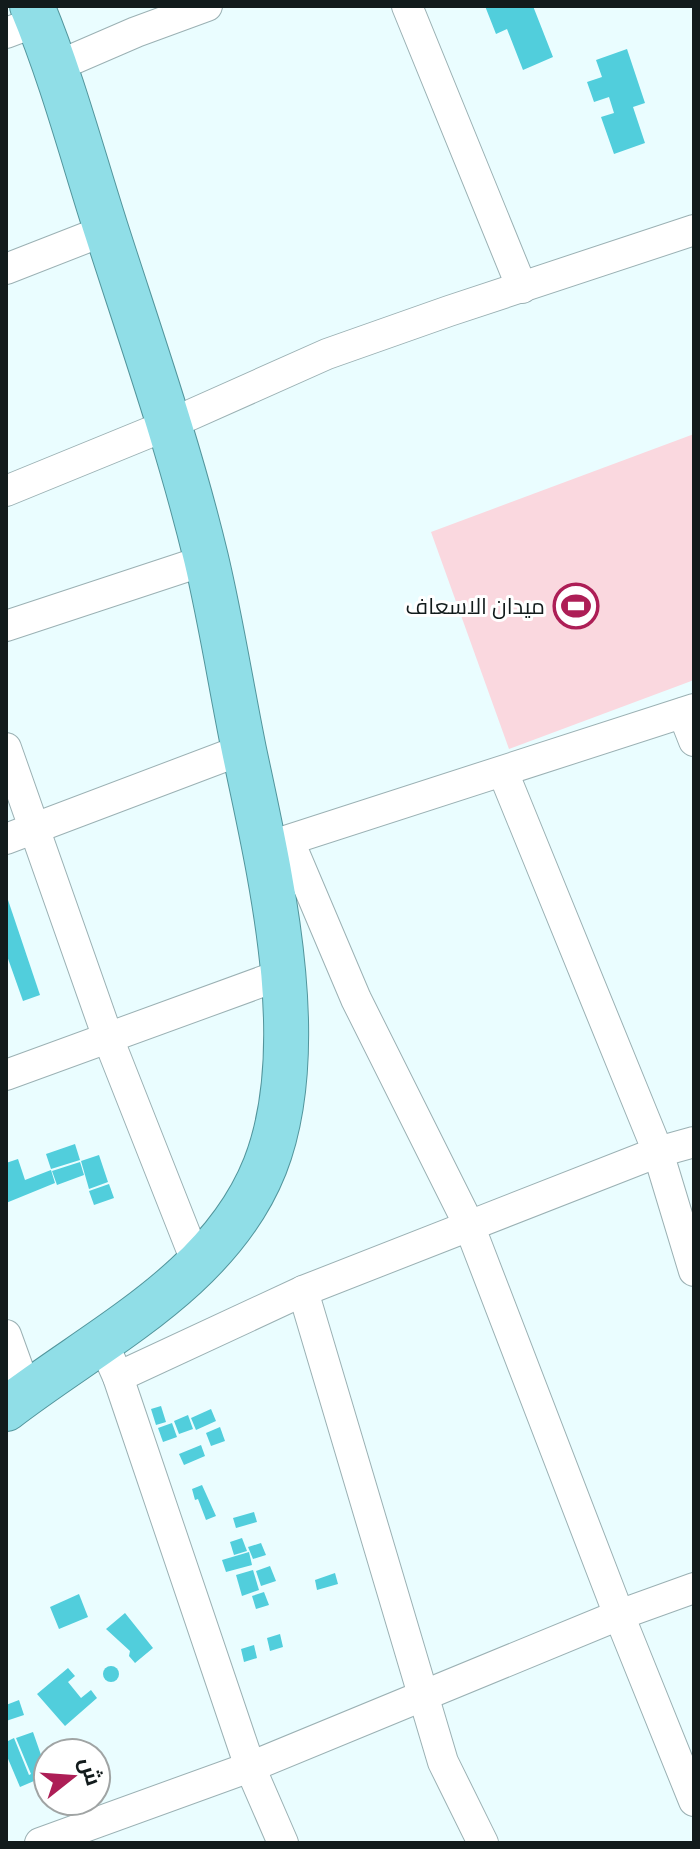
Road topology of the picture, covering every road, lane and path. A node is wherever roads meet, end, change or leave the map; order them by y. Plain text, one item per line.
1 (207, 6) edge
2 (407, 6) edge
3 (26, 20) edge
4 (55, 67) junction
5 (106, 230) junction
6 (694, 230) edge
7 (6, 269) edge
8 (522, 288) junction
9 (170, 424) junction
10 (6, 491) edge
11 (206, 560) junction
12 (6, 626) edge
13 (688, 711) edge
14 (694, 741) edge
15 (6, 748) edge
16 (244, 749) junction
17 (503, 772) junction
18 (20, 834) edge
19 (276, 844) junction
20 (283, 974) junction
21 (108, 1038) junction
22 (6, 1075) edge
23 (694, 1142) edge
24 (658, 1152) junction
25 (469, 1225) junction
26 (198, 1266) junction
27 (694, 1271) edge
28 (303, 1291) junction
29 (6, 1335) edge
30 (109, 1358) junction
31 (16, 1401) edge
32 (694, 1588) edge
33 (619, 1615) junction
34 (425, 1695) junction
35 (250, 1767) junction
36 (694, 1801) edge
37 (40, 1843) edge
38 (283, 1843) edge
39 (483, 1843) edge

1 - 4 street
2 - 8 street
3 - 4 highway
4 - 5 highway
5 - 7 street
5 - 9 highway
6 - 8 street
8 - 9 street
9 - 10 street
9 - 11 highway
11 - 12 street
11 - 16 highway
13 - 14 street
13 - 17 street
15 - 18 street
16 - 18 street
16 - 19 highway
17 - 19 street
17 - 24 street
18 - 21 street
19 - 20 highway
19 - 25 street
20 - 21 street
20 - 26 highway
21 - 22 street
21 - 26 street
23 - 24 street
24 - 25 street
24 - 27 street
25 - 28 street
25 - 33 street
26 - 30 highway
28 - 30 street
28 - 34 street
29 - 31 street
30 - 31 highway
30 - 35 street
32 - 33 street
33 - 34 street
33 - 36 street
34 - 35 street
34 - 39 street
35 - 37 street
35 - 38 street

